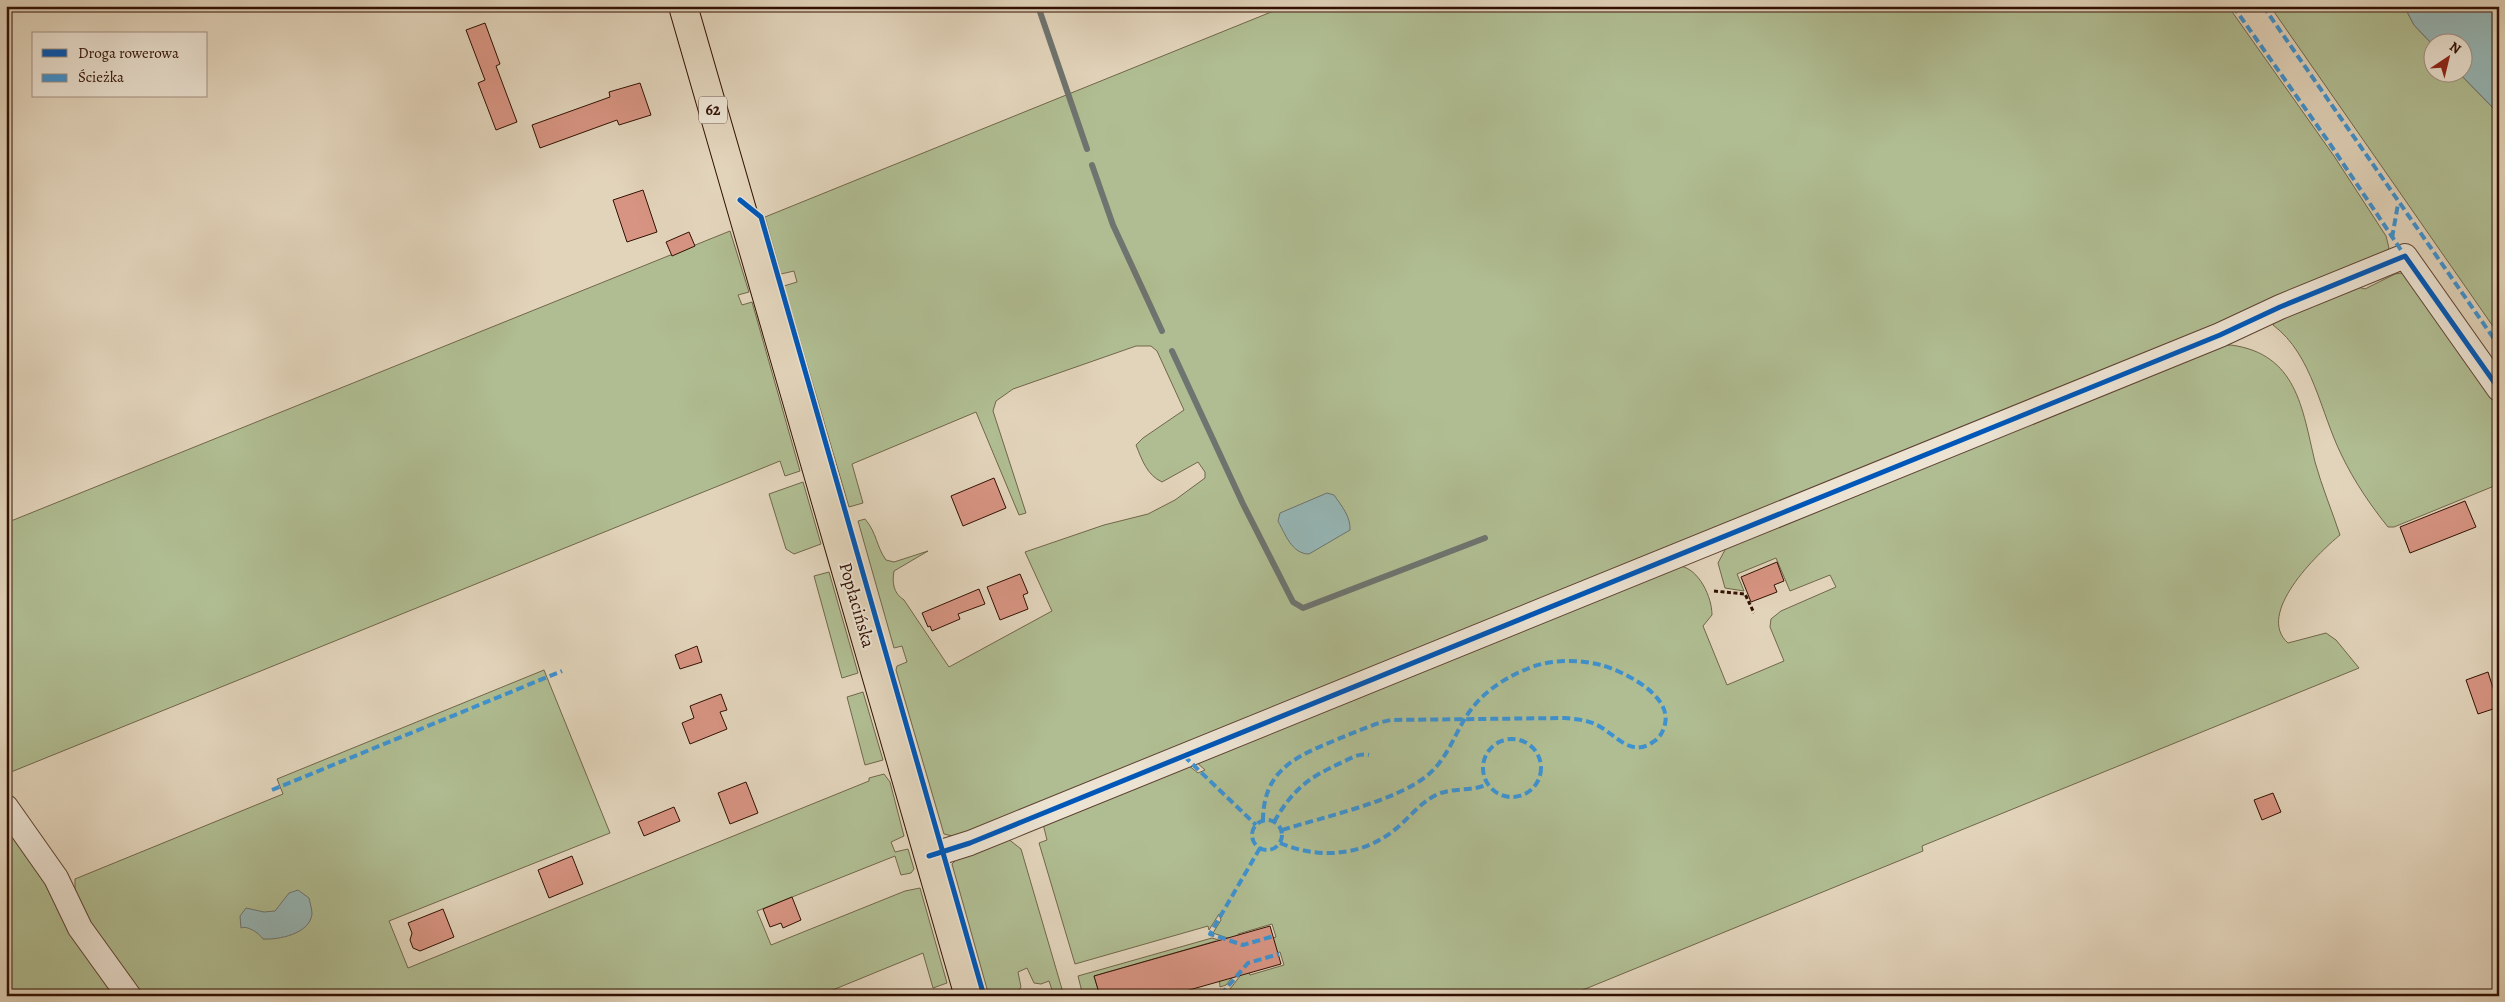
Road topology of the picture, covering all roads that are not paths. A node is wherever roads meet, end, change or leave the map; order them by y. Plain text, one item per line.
1 (682, 6) edge
2 (2499, 388) edge
3 (6, 807) edge
4 (929, 856) junction
5 (129, 996) edge
6 (969, 996) edge

1 - 4 main road, Popłacińska / 62
2 - 4 street
3 - 5 street
4 - 6 main road, Popłacińska / 62

